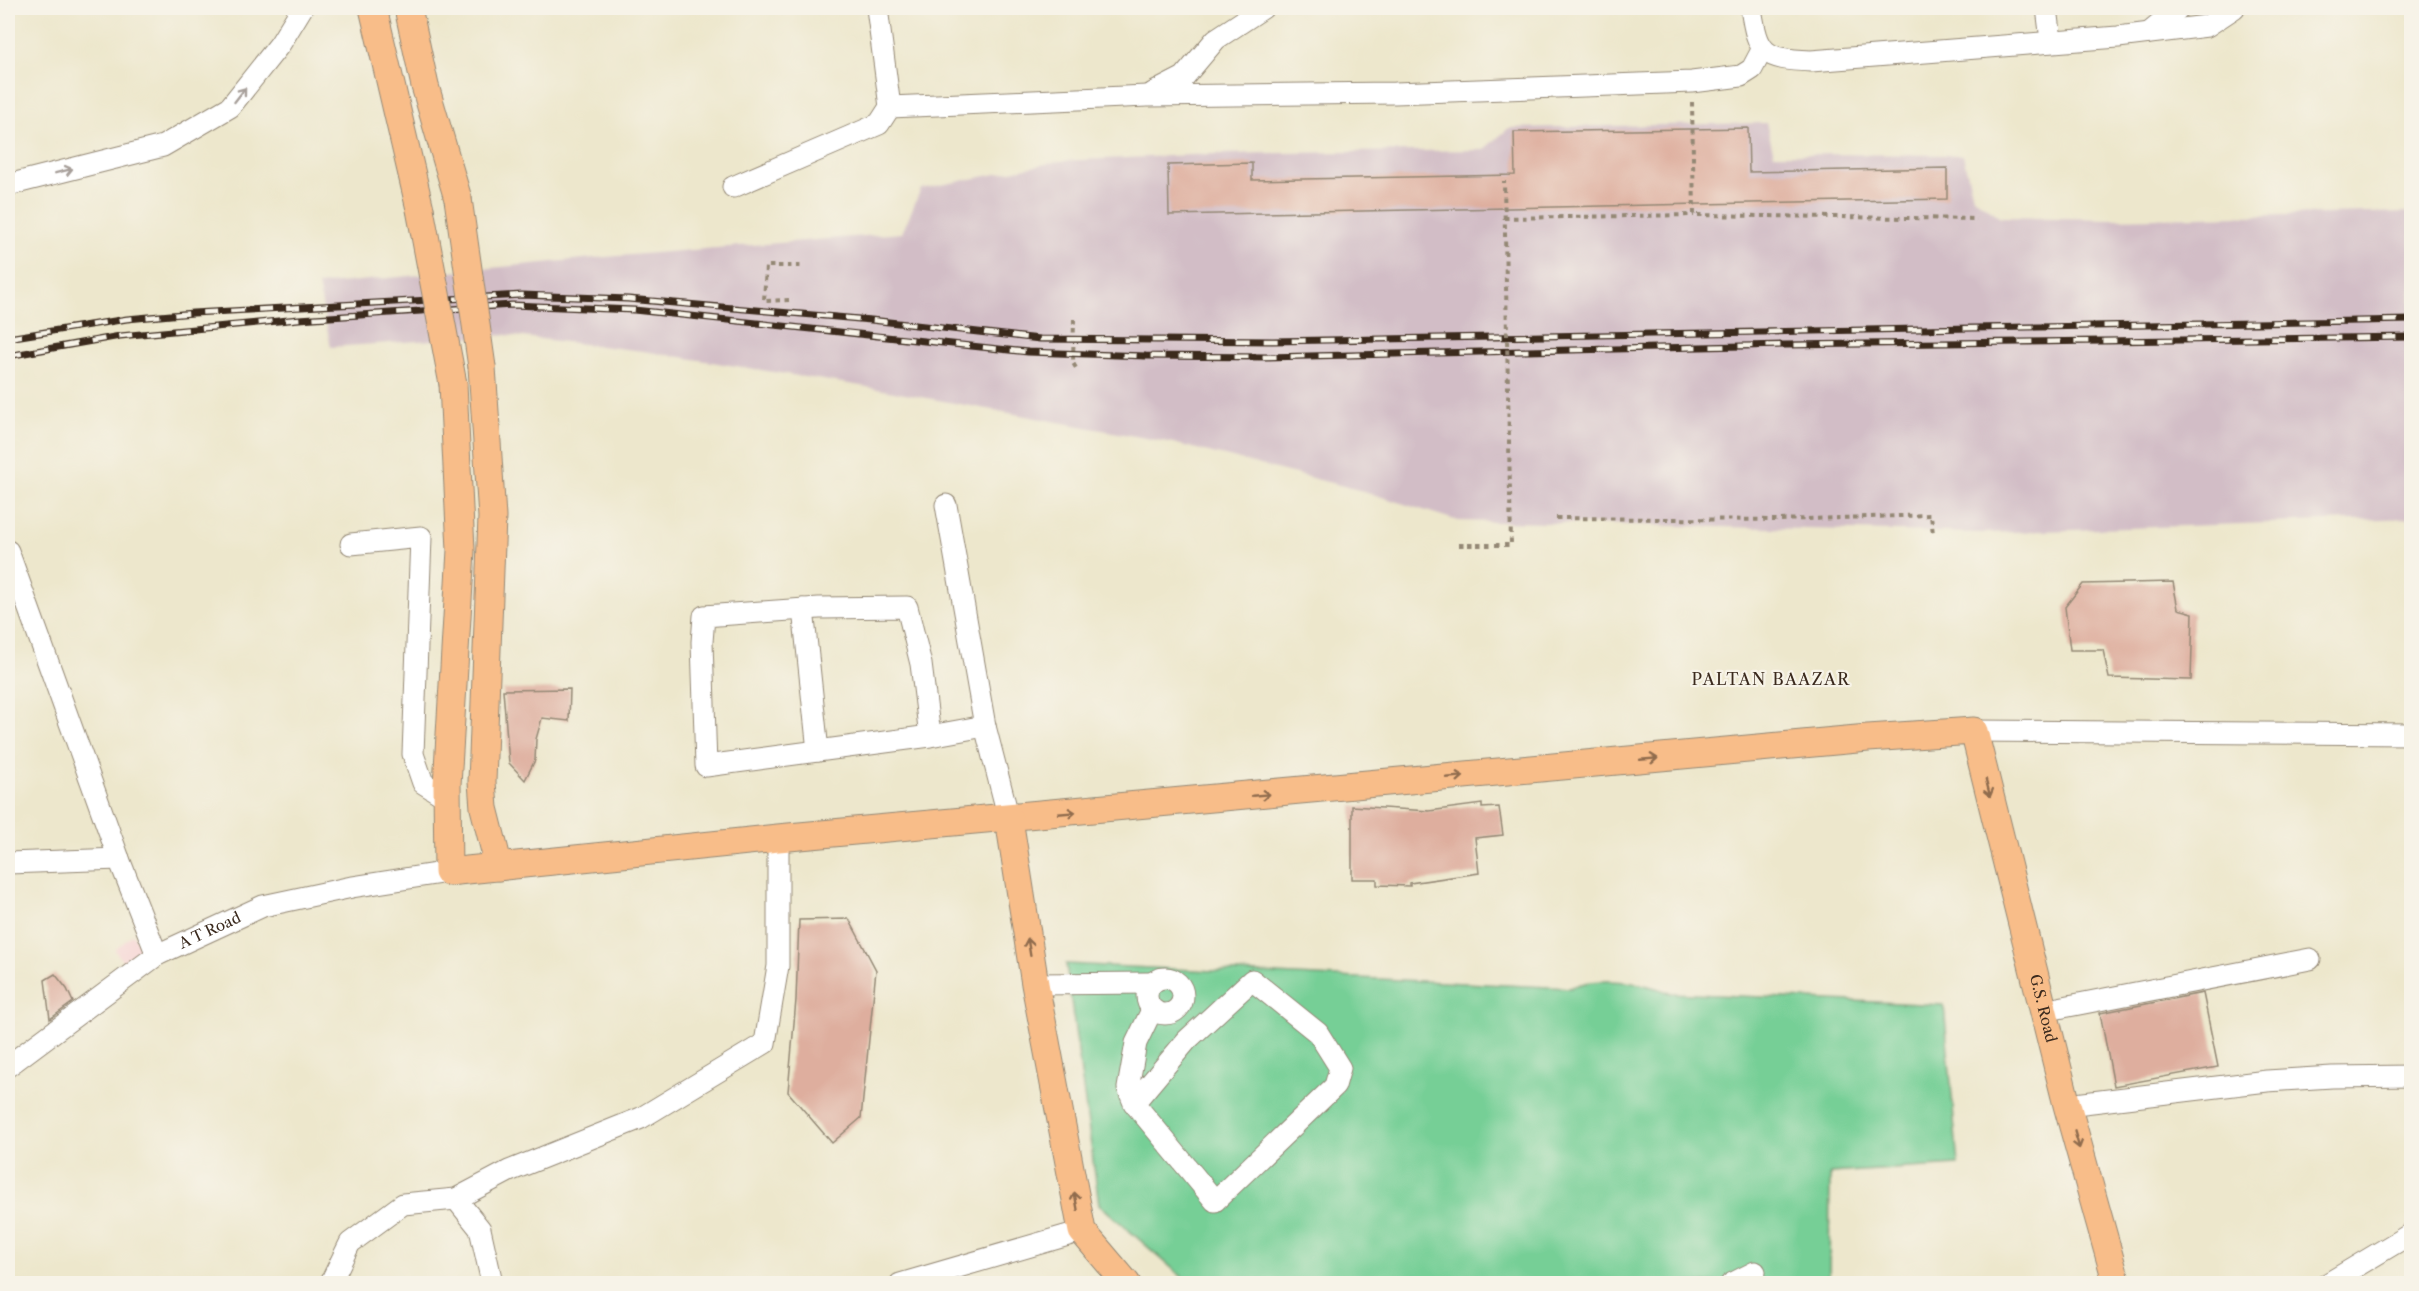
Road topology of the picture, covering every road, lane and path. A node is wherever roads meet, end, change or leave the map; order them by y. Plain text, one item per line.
1 (302, 8) edge
2 (373, 8) edge
3 (408, 8) edge
4 (877, 8) edge
5 (1263, 8) edge
6 (1751, 8) edge
7 (2048, 8) edge
8 (2179, 8) edge
9 (2234, 8) edge
10 (2149, 33) junction
11 (2051, 40) junction
12 (1762, 50) junction
13 (1692, 82) junction
14 (1147, 96) junction
15 (890, 107) junction
16 (1504, 181) dead end
17 (8, 185) edge
18 (733, 187) dead end
19 (1694, 215) junction
20 (1504, 218) junction
21 (1977, 219) dead end
22 (803, 266) dead end
23 (789, 300) dead end
24 (1074, 319) dead end
25 (1076, 368) dead end
26 (946, 505) dead end
27 (1556, 518) dead end
28 (1933, 534) dead end
29 (351, 544) dead end
30 (1459, 545) dead end
31 (8, 551) edge
32 (802, 609) junction
33 (985, 726) junction
34 (1974, 731) junction
35 (2412, 734) edge
36 (930, 736) junction
37 (818, 751) junction
38 (447, 792) junction
39 (1009, 819) junction
40 (778, 838) junction
41 (118, 859) junction
42 (8, 863) edge
43 (499, 867) junction
44 (448, 872) junction
45 (157, 955) junction
46 (2310, 959) dead end
47 (1151, 983) junction
48 (1035, 984) junction
49 (1152, 1010) junction
50 (2043, 1011) junction
51 (8, 1066) edge
52 (2412, 1076) edge
53 (1134, 1103) junction
54 (2067, 1105) junction
55 (456, 1199) junction
56 (1082, 1231) junction
57 (2412, 1233) edge
58 (1755, 1272) dead end
59 (330, 1284) edge
60 (489, 1284) edge
61 (900, 1284) edge
62 (1127, 1284) edge
63 (1731, 1284) edge
64 (2117, 1284) edge
65 (2327, 1284) edge

17 -> 1 street
2 - 38 main road, bridge
3 - 43 main road, bridge
4 - 15 street
5 - 14 street
6 - 12 street
7 - 11 street
8 - 10 street
9 - 10 street
10 - 11 street
11 - 12 street
12 - 13 street
13 - 14 street
13 - 19 path
14 - 15 street
15 - 18 street
16 - 20 path, bridge
19 - 20 path
19 - 21 path
20 - 30 path, bridge
22 - 23 path
24 - 25 path
26 - 33 street
27 - 28 path
29 - 38 street
31 - 41 street
32 - 36 street
32 - 37 street
32 - 37 street
33 - 36 street
33 - 39 street
34 - 35 street
39 -> 34 main road
34 -> 50 main road, G.S. Road
36 - 37 street
38 - 44 main road
39 - 40 main road
48 -> 39 main road
40 - 43 main road
40 - 55 street
41 - 42 street
41 - 45 street
43 - 44 main road
44 - 45 street, A T Road
45 - 51 street, A T Road
46 - 50 street
47 - 48 street
47 - 49 street
47 - 49 street
56 -> 48 main road
49 - 53 street
50 - 54 main road, G.S. Road
52 - 54 street
53 - 53 street
54 -> 64 main road, G.S. Road
55 - 59 street
55 - 60 street
56 - 61 street
56 - 62 main road
57 - 65 street
58 - 63 street

